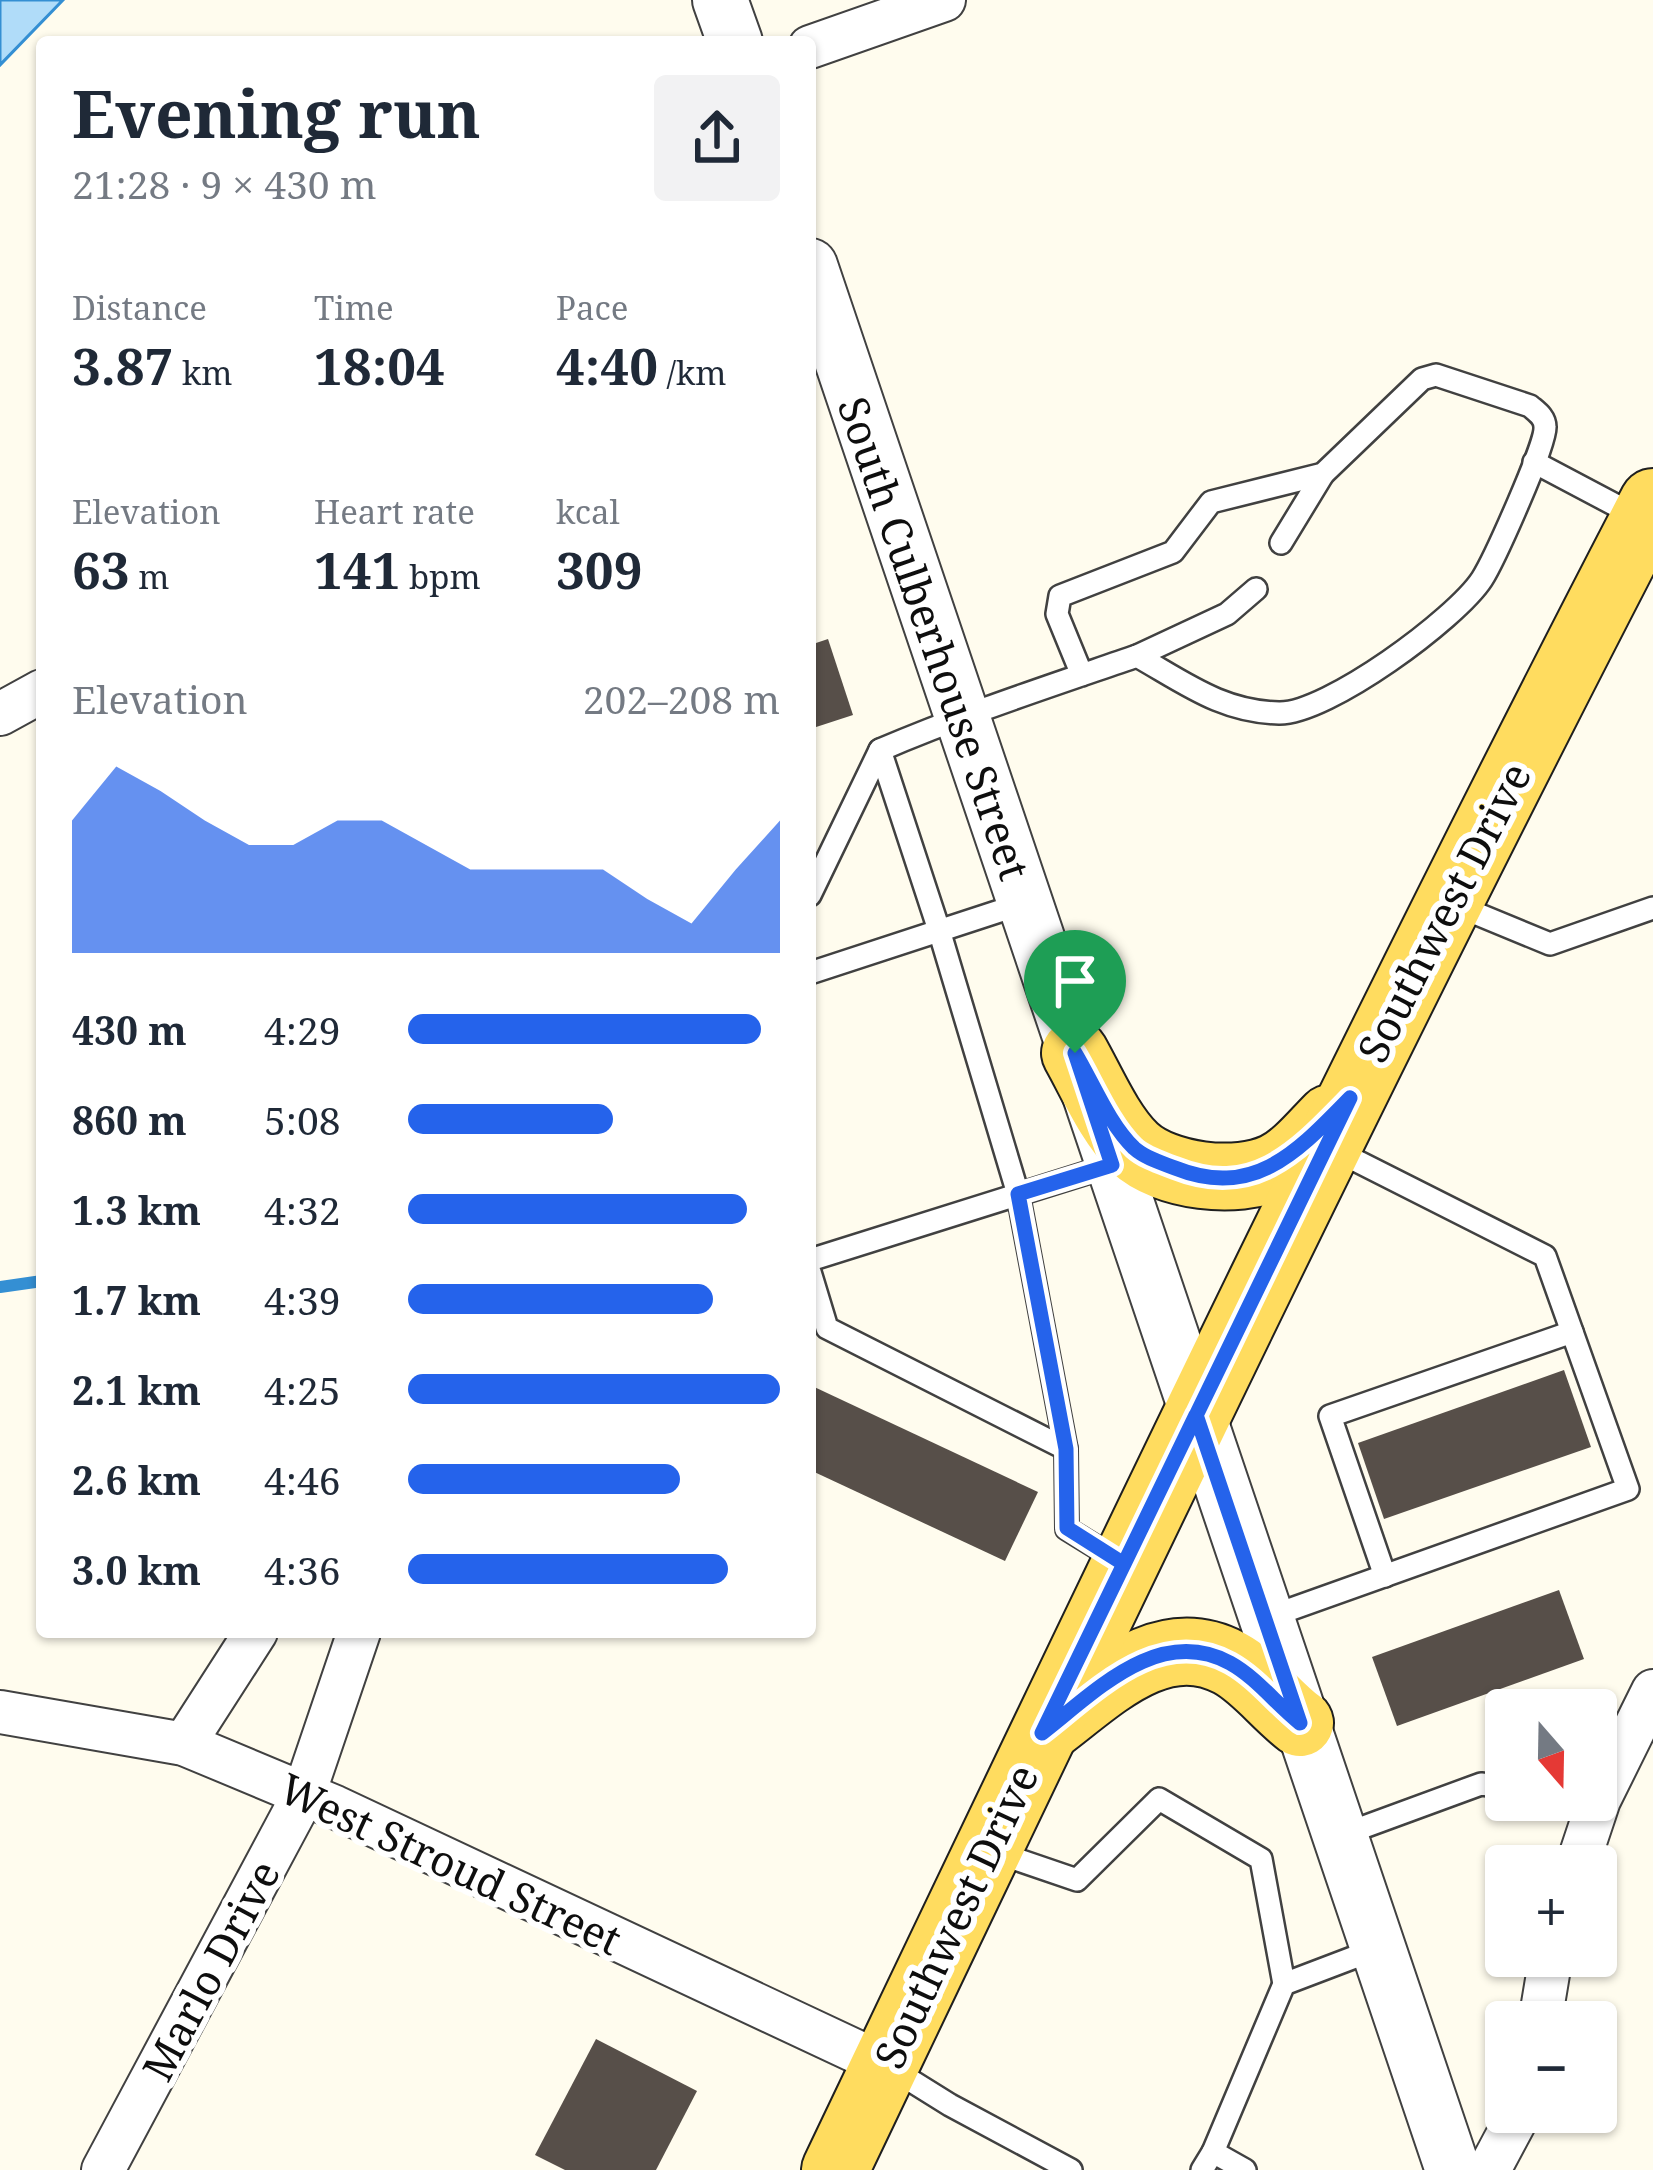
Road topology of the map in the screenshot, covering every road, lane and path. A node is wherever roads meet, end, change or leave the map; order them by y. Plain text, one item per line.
1 (720, 0) edge
2 (944, 0) edge
3 (733, 36) edge
4 (816, 45) edge
5 (816, 284) edge
6 (1534, 462) junction
7 (1323, 474) junction
8 (1648, 511) edge
9 (1282, 543) dead end
10 (1256, 589) dead end
11 (1137, 656) junction
12 (1082, 675) junction
13 (36, 694) edge
14 (0, 714) edge
15 (961, 715) junction
16 (880, 750) junction
17 (816, 883) edge
18 (1447, 902) junction
19 (1024, 903) junction
20 (1653, 908) edge
21 (939, 930) junction
22 (816, 971) edge
23 (1075, 1053) junction
24 (1338, 1122) junction
25 (1112, 1165) junction
26 (1018, 1194) junction
27 (816, 1258) edge
28 (816, 1292) edge
29 (1572, 1332) junction
30 (1196, 1415) junction
31 (1066, 1449) junction
32 (1124, 1564) junction
33 (1385, 1576) junction
34 (1265, 1618) junction
35 (252, 1638) edge
36 (357, 1638) edge
37 (1653, 1691) edge
38 (0, 1712) edge
39 (1300, 1723) junction
40 (1042, 1733) junction
41 (184, 1744) junction
42 (1617, 1762) edge
43 (1485, 1784) edge
44 (304, 1794) junction
45 (1338, 1836) junction
46 (987, 1850) junction
47 (1376, 1949) junction
48 (1284, 1984) junction
49 (885, 2065) junction
50 (1495, 2133) edge
51 (1207, 2161) edge
52 (1456, 2166) edge
53 (103, 2170) edge
54 (835, 2170) edge
55 (1071, 2170) edge
56 (1245, 2170) edge

1 - 3 street
2 - 4 street
5 - 15 street, South Culberhouse Street
6 - 7 lane
6 - 8 lane
6 - 11 lane
7 - 9 lane
7 - 12 lane
8 - 18 main road, Southwest Drive
10 - 11 lane
11 - 12 lane
12 - 15 lane
13 - 14 street
15 - 16 lane
15 - 19 street, South Culberhouse Street
16 - 17 lane
16 - 21 lane
18 - 20 lane
18 - 24 main road, Southwest Drive
19 - 21 lane
19 - 23 street, South Culberhouse Street
21 - 22 lane
21 - 26 lane
23 - 24 main road
23 - 25 street, South Culberhouse Street
24 - 29 lane
24 - 30 main road, Southwest Drive
25 - 26 lane
25 - 30 street, South Culberhouse Street
26 - 27 lane
26 - 31 lane
28 - 31 lane
29 - 33 lane
29 - 33 lane
30 - 32 main road, Southwest Drive
30 - 34 street, South Culberhouse Street
31 - 32 lane
32 - 40 main road, Southwest Drive
33 - 34 lane
34 - 39 street, South Culberhouse Street
35 - 41 street
36 - 44 street, Marlo Drive
37 - 42 street
38 - 41 street, West Stroud Street
39 - 40 main road
39 - 45 street, South Culberhouse Street
40 - 46 main road, Southwest Drive
41 - 44 street, West Stroud Street
43 - 45 lane
44 - 49 street, West Stroud Street
44 - 53 street, Marlo Drive
45 - 47 street, South Culberhouse Street
46 - 48 lane
46 - 49 main road, Southwest Drive
47 - 48 lane
47 - 52 street, South Culberhouse Street
48 - 51 lane
49 - 54 main road, Southwest Drive
49 - 55 lane
50 - 52 street
51 - 56 lane

